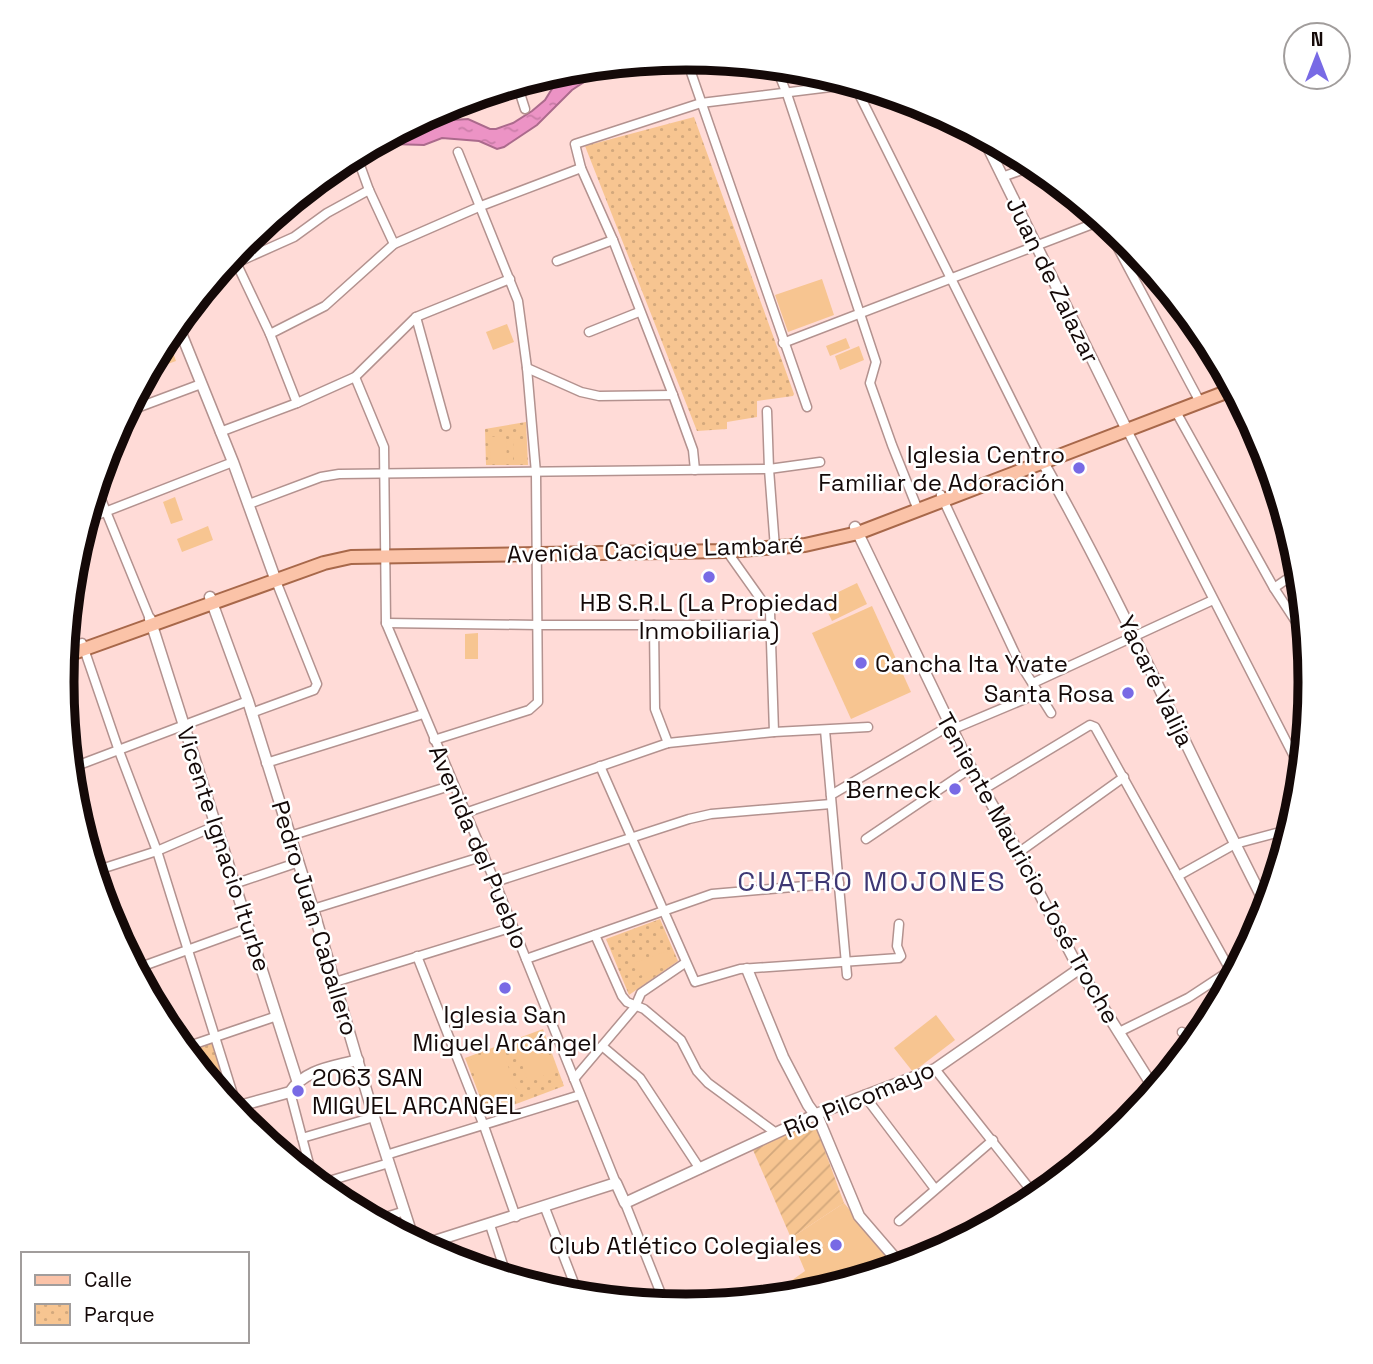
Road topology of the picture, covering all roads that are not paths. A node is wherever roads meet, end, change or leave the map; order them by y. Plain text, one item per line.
1 (690, 70) edge
2 (781, 78) edge
3 (830, 88) edge
4 (520, 93) edge
5 (787, 94) junction
6 (860, 95) edge
7 (701, 103) junction
8 (525, 108) dead end
9 (989, 151) edge
10 (458, 152) dead end
11 (360, 165) edge
12 (581, 168) junction
13 (1022, 170) edge
14 (1002, 177) junction
15 (369, 190) junction
16 (481, 206) junction
17 (1092, 224) edge
18 (613, 240) junction
19 (394, 244) junction
20 (1035, 247) junction
21 (1118, 248) edge
22 (250, 253) edge
23 (557, 261) dead end
24 (237, 266) edge
25 (510, 279) junction
26 (950, 279) junction
27 (639, 312) junction
28 (860, 314) junction
29 (416, 317) junction
30 (589, 332) dead end
31 (270, 334) junction
32 (182, 336) edge
33 (783, 343) junction
34 (527, 368) junction
35 (355, 377) junction
36 (201, 384) junction
37 (1223, 388) edge
38 (1225, 392) edge
39 (673, 395) junction
40 (1199, 399) junction
41 (297, 403) junction
42 (140, 407) edge
43 (807, 407) dead end
44 (1174, 409) junction
45 (767, 411) dead end
46 (446, 426) dead end
47 (1126, 427) junction
48 (220, 432) junction
49 (1041, 459) junction
50 (233, 462) junction
51 (820, 463) dead end
52 (769, 469) junction
53 (695, 470) junction
54 (386, 473) junction
55 (536, 474) junction
56 (942, 497) junction
57 (102, 501) edge
58 (249, 504) junction
59 (917, 507) junction
60 (106, 511) junction
61 (98, 514) edge
62 (856, 530) junction
63 (775, 545) junction
64 (720, 548) junction
65 (538, 550) junction
66 (385, 552) junction
67 (1289, 577) edge
68 (275, 578) junction
69 (1274, 588) junction
70 (211, 600) junction
71 (1213, 600) junction
72 (1295, 620) edge
73 (151, 622) junction
74 (386, 622) junction
75 (538, 625) junction
76 (654, 625) junction
77 (772, 625) junction
78 (1136, 637) junction
79 (83, 646) junction
80 (76, 647) edge
81 (76, 650) edge
82 (1033, 683) junction
83 (1039, 693) junction
84 (248, 701) junction
85 (251, 713) junction
86 (1051, 713) dead end
87 (423, 714) junction
88 (186, 726) junction
89 (868, 727) dead end
90 (950, 728) junction
91 (825, 730) junction
92 (774, 732) junction
93 (434, 740) junction
94 (668, 743) junction
95 (119, 751) junction
96 (1294, 756) edge
97 (266, 763) junction
98 (80, 765) edge
99 (600, 766) junction
100 (971, 768) junction
101 (1124, 777) junction
102 (453, 785) junction
103 (984, 789) junction
104 (831, 800) junction
105 (465, 813) junction
106 (215, 826) junction
107 (1280, 832) edge
108 (290, 836) junction
109 (631, 836) junction
110 (866, 839) dead end
111 (1235, 844) junction
112 (157, 851) junction
113 (1018, 853) junction
114 (484, 856) junction
115 (299, 862) junction
116 (104, 868) edge
117 (1178, 876) junction
118 (495, 883) junction
119 (839, 883) junction
120 (234, 884) junction
121 (1261, 893) edge
122 (313, 909) junction
123 (663, 911) junction
124 (899, 924) dead end
125 (513, 926) junction
126 (248, 928) junction
127 (595, 935) junction
128 (187, 951) junction
129 (417, 956) junction
130 (526, 959) junction
131 (847, 962) junction
132 (685, 963) junction
133 (145, 966) edge
134 (1228, 966) edge
135 (747, 969) junction
136 (1079, 969) junction
137 (1224, 974) edge
138 (847, 975) dead end
139 (335, 982) junction
140 (635, 1007) junction
141 (277, 1016) junction
142 (1119, 1032) junction
143 (1182, 1032) dead end
144 (1186, 1034) edge
145 (215, 1036) junction
146 (193, 1044) edge
147 (602, 1046) junction
148 (358, 1060) junction
149 (936, 1069) junction
150 (574, 1079) junction
151 (297, 1080) junction
152 (1150, 1082) edge
153 (231, 1091) edge
154 (290, 1092) junction
155 (580, 1095) junction
156 (864, 1095) junction
157 (246, 1107) edge
158 (814, 1115) junction
159 (374, 1117) junction
160 (484, 1126) junction
161 (776, 1133) junction
162 (302, 1138) junction
163 (993, 1140) junction
164 (387, 1159) junction
165 (309, 1164) edge
166 (700, 1169) junction
167 (330, 1180) edge
168 (616, 1183) junction
169 (935, 1189) junction
170 (1030, 1189) edge
171 (625, 1203) junction
172 (545, 1208) junction
173 (405, 1211) junction
174 (388, 1216) edge
175 (516, 1217) junction
176 (900, 1221) dead end
177 (490, 1225) junction
178 (411, 1228) edge
179 (437, 1240) edge
180 (895, 1257) edge
181 (503, 1266) edge
182 (574, 1283) edge
183 (661, 1293) edge

1 - 7 street
2 - 5 street
3 - 5 street
4 - 8 street
5 - 7 street
5 - 28 street
6 - 26 street
7 - 12 street
7 - 33 street
9 - 14 street, Juan de Zalazar
10 - 16 street
11 - 15 street
12 - 16 street
12 - 18 street
13 - 14 street
14 - 20 street, Juan de Zalazar
15 - 19 street
15 - 22 street
16 - 19 street
16 - 25 street
17 - 20 street
18 - 23 street
18 - 27 street
19 - 31 street
20 - 26 street
20 - 47 street, Juan de Zalazar
21 - 40 street
24 - 31 street
25 - 29 street
25 - 34 street
26 - 28 street
26 - 49 street
27 - 30 street
27 - 39 street
28 - 33 street
28 - 59 street
29 - 35 street
29 - 46 street
31 - 41 street
32 - 36 street
33 - 43 street
34 - 39 street
34 - 55 street
35 - 41 street
35 - 54 street, Avenida del Pueblo
36 - 42 street
36 - 48 street
37 - 40 main road, Avenida Cacique Lambaré
38 - 40 main road, Avenida Cacique Lambaré
39 - 53 street
40 - 44 main road, Avenida Cacique Lambaré
41 - 48 street
44 - 47 main road, Avenida Cacique Lambaré
44 - 69 street
45 - 52 street
47 - 49 main road, Avenida Cacique Lambaré
47 - 71 street
48 - 50 street
49 - 56 main road, Avenida Cacique Lambaré
49 - 78 street, Yacaré Valija
50 - 58 street
50 - 60 street
51 - 52 street
52 - 53 street
52 - 63 street
53 - 55 street
54 - 55 street
54 - 58 street
54 - 66 street, Avenida del Pueblo
55 - 65 street
56 - 59 main road, Avenida Cacique Lambaré
56 - 82 street
57 - 60 street
58 - 68 street
59 - 62 main road, Avenida Cacique Lambaré
60 - 61 street
60 - 73 street
62 - 63 main road, Avenida Cacique Lambaré
62 - 90 street, Teniente Mauricio José Troche
63 - 64 main road, Avenida Cacique Lambaré
64 - 65 main road, Avenida Cacique Lambaré
64 - 77 street
65 - 66 main road, Avenida Cacique Lambaré
65 - 75 street
66 - 68 main road, Avenida Cacique Lambaré
66 - 74 street, Avenida del Pueblo
67 - 69 street
68 - 70 main road, Avenida Cacique Lambaré
68 - 85 street
69 - 72 street
70 - 73 main road, Avenida Cacique Lambaré
70 - 84 street, Pedro Juan Caballero
71 - 78 street
71 - 96 street
73 - 79 main road, Avenida Cacique Lambaré
73 - 88 street, Vicente Ignacio Iturbe
74 - 75 street
74 - 87 street, Avenida del Pueblo
75 - 76 street
75 - 93 street
76 - 77 street
76 - 94 street
77 - 92 street
78 - 82 street
78 - 111 street, Yacaré Valija
79 - 80 main road, Avenida Cacique Lambaré
79 - 81 main road, Avenida Cacique Lambaré
79 - 95 street
82 - 83 street
83 - 86 street
83 - 90 street
84 - 85 street, Pedro Juan Caballero
84 - 88 street
85 - 97 street, Pedro Juan Caballero
87 - 93 street, Avenida del Pueblo
87 - 97 street
88 - 95 street
88 - 106 street, Vicente Ignacio Iturbe
89 - 91 street
90 - 100 street, Teniente Mauricio José Troche
90 - 104 street
91 - 92 street
91 - 104 street
92 - 94 street
93 - 102 street, Avenida del Pueblo
94 - 99 street
95 - 98 street
95 - 112 street
97 - 108 street, Pedro Juan Caballero
99 - 105 street
99 - 109 street
100 - 103 street, Teniente Mauricio José Troche
100 - 110 street
101 - 103 street
101 - 113 street
101 - 117 street
102 - 105 street, Avenida del Pueblo
102 - 108 street
103 - 113 street, Teniente Mauricio José Troche
104 - 109 street
104 - 119 street
105 - 114 street, Avenida del Pueblo
106 - 112 street
106 - 120 street, Vicente Ignacio Iturbe
107 - 111 street
108 - 115 street, Pedro Juan Caballero
109 - 118 street
109 - 123 street
111 - 117 street
111 - 121 street, Yacaré Valija
112 - 116 street
112 - 128 street
113 - 136 street, Teniente Mauricio José Troche
114 - 118 street, Avenida del Pueblo
114 - 122 street
115 - 120 street
115 - 122 street, Pedro Juan Caballero
117 - 134 street
118 - 125 street, Avenida del Pueblo
119 - 123 street
119 - 131 street
120 - 126 street, Vicente Ignacio Iturbe
122 - 139 street, Pedro Juan Caballero
123 - 127 street
123 - 132 street
124 - 131 street
125 - 129 street
125 - 130 street, Avenida del Pueblo
126 - 128 street
126 - 141 street, Vicente Ignacio Iturbe
127 - 130 street
127 - 140 street
128 - 133 street
128 - 145 street
129 - 139 street
129 - 160 street
130 - 150 street, Avenida del Pueblo
131 - 135 street
131 - 138 street
132 - 135 street
132 - 140 street
135 - 158 street
136 - 142 street, Teniente Mauricio José Troche
136 - 149 street, Río Pilcomayo
137 - 142 street
139 - 148 street, Pedro Juan Caballero
140 - 147 street
140 - 161 street
141 - 145 street
141 - 151 street, Vicente Ignacio Iturbe
142 - 152 street, Teniente Mauricio José Troche
143 - 144 street
145 - 146 street
145 - 153 street
147 - 150 street
147 - 166 street
148 - 151 street
148 - 159 street, Pedro Juan Caballero
149 - 156 street, Río Pilcomayo
149 - 163 street
150 - 155 street, Avenida del Pueblo
151 - 154 street
154 - 157 street
154 - 162 street
155 - 160 street
155 - 168 street, Avenida del Pueblo
156 - 158 street, Río Pilcomayo
156 - 169 street
158 - 161 street, Río Pilcomayo
158 - 180 street
159 - 162 street
159 - 164 street, Pedro Juan Caballero
160 - 164 street
160 - 175 street
161 - 166 street, Río Pilcomayo
162 - 165 street
163 - 169 street
163 - 170 street
164 - 167 street
164 - 173 street, Pedro Juan Caballero
166 - 171 street, Río Pilcomayo
168 - 171 street, Avenida del Pueblo
168 - 172 street
169 - 176 street
171 - 183 street, Avenida del Pueblo
172 - 175 street
172 - 182 street
173 - 174 street
173 - 178 street, Pedro Juan Caballero
175 - 177 street
177 - 179 street
177 - 181 street

